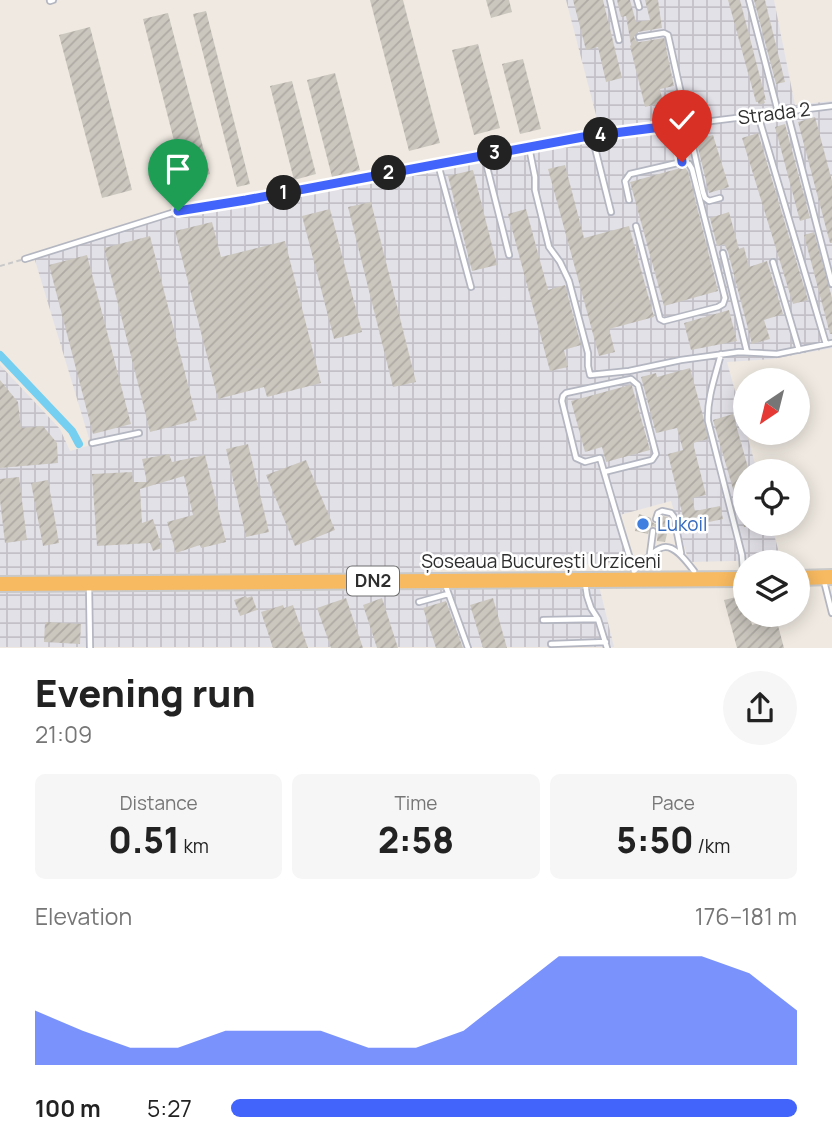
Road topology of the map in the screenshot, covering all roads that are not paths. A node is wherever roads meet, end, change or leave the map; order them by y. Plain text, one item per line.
1 (610, 0) edge
2 (637, 0) edge
3 (749, 0) edge
4 (639, 7) dead end
5 (639, 37) dead end
6 (619, 40) dead end
7 (832, 106) edge
8 (787, 111) junction
9 (779, 113) junction
10 (758, 115) junction
11 (688, 124) junction
12 (677, 125) junction
13 (592, 136) junction
14 (529, 147) junction
15 (484, 155) junction
16 (682, 162) junction
17 (438, 164) junction
18 (720, 198) dead end
19 (629, 200) dead end
20 (611, 212) dead end
21 (636, 226) dead end
22 (723, 253) dead end
23 (509, 255) dead end
24 (25, 259) road end
25 (773, 262) dead end
26 (832, 284) edge
27 (471, 287) dead end
28 (829, 344) edge
29 (799, 350) junction
30 (747, 352) junction
31 (721, 355) junction
32 (139, 433) dead end
33 (92, 443) dead end
34 (604, 472) junction
35 (656, 519) dead end
36 (653, 531) dead end
37 (741, 550) edge
38 (650, 554) junction
39 (681, 554) junction
40 (634, 571) junction
41 (694, 571) junction
42 (810, 572) edge
43 (733, 573) edge
44 (733, 573) edge
45 (829, 575) edge
46 (0, 576) edge
47 (810, 577) edge
48 (585, 579) junction
49 (89, 583) junction
50 (0, 584) edge
51 (446, 587) junction
52 (419, 602) dead end
53 (832, 613) edge
54 (598, 619) junction
55 (543, 620) dead end
56 (551, 644) dead end
57 (606, 645) edge
58 (90, 648) edge
59 (467, 648) edge

1 - 6 lane
2 - 4 lane
3 - 9 lane
5 - 11 lane
7 - 8 lane, Strada 2
8 - 9 lane, Strada 2
8 - 26 lane
9 - 10 lane, Strada 2
10 - 11 lane, Strada 2
10 - 28 lane
11 - 12 lane, Strada 2
11 - 18 lane
12 - 13 lane, Strada 2
12 - 16 lane
13 - 14 lane, Strada 2
13 - 20 lane
14 - 15 lane, Strada 2
14 - 31 lane
15 - 17 lane, Strada 2
15 - 23 lane
16 - 19 lane
16 - 21 lane
17 - 24 lane, Strada 2
17 - 27 lane
22 - 30 lane
25 - 29 lane
28 - 29 lane
29 - 30 lane
30 - 31 lane
31 - 37 lane
32 - 33 lane
34 - 34 lane
34 - 40 lane
35 - 39 lane
36 - 38 lane
38 - 39 lane
38 - 40 lane
39 - 41 lane
40 - 41 highway, Șoseaua București Urziceni / DN2
40 - 46 highway, Șoseaua București Urziceni / DN2
41 - 43 highway, Șoseaua București Urziceni / DN2
42 - 45 highway
44 - 48 highway, Șoseaua București Urziceni / DN2
45 - 47 highway
45 - 53 lane
48 - 51 highway, Șoseaua București Urziceni / DN2
48 - 54 lane
49 - 50 highway, Șoseaua București Urziceni / DN2
49 - 51 highway, Șoseaua București Urziceni / DN2
49 - 58 lane
51 - 52 lane
51 - 59 lane
54 - 55 lane
54 - 57 lane
56 - 57 lane

